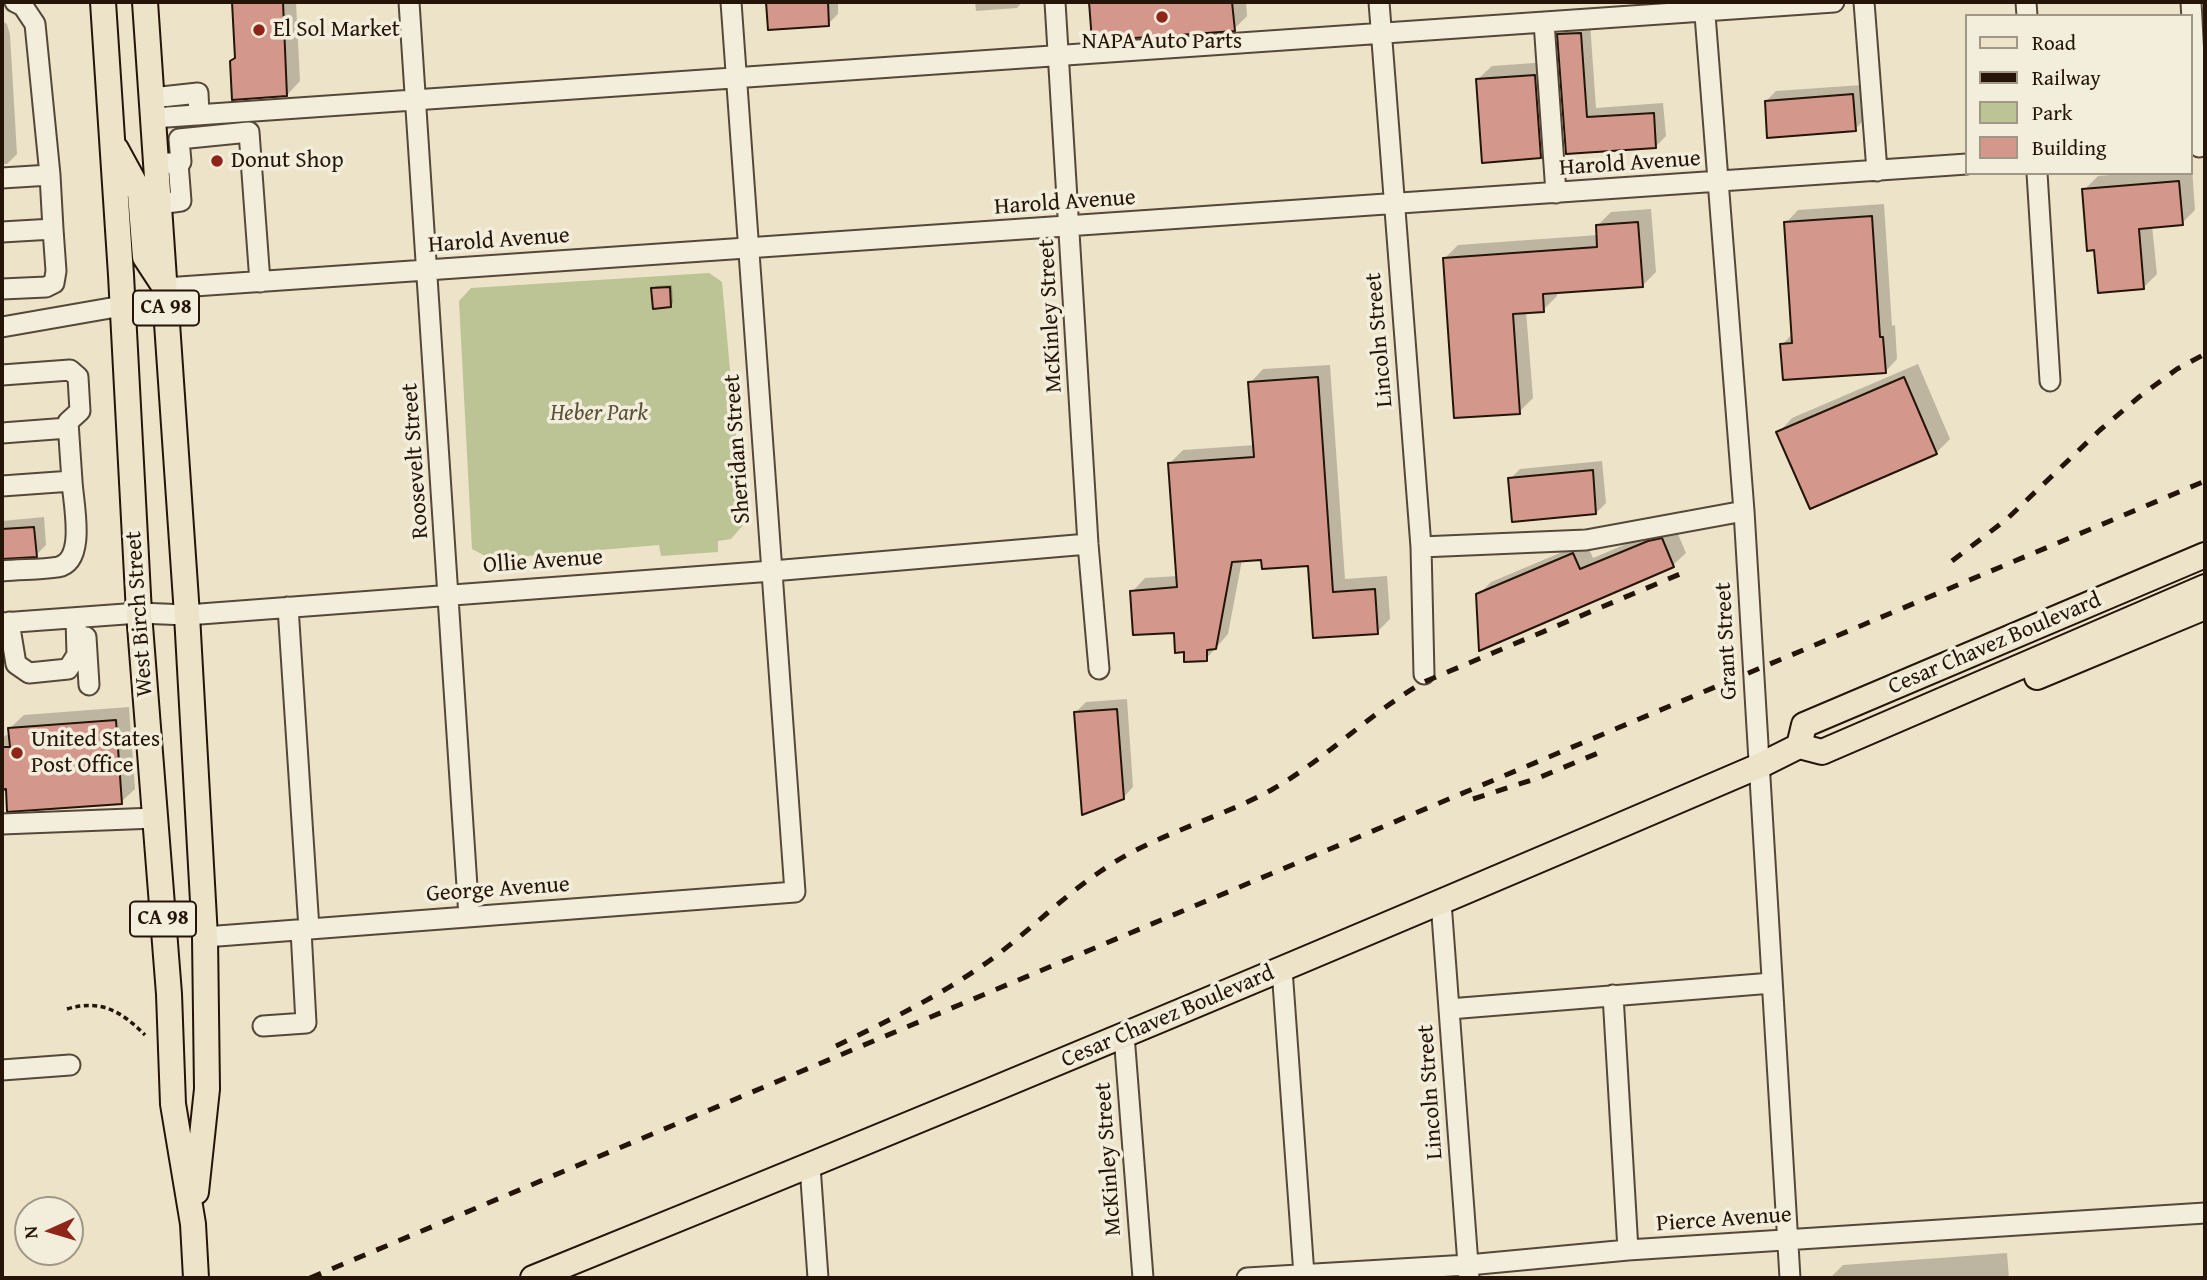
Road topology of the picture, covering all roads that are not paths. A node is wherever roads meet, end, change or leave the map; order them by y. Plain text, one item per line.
1 (15, 2) edge
2 (103, 2) edge
3 (145, 2) edge
4 (409, 2) edge
5 (731, 2) edge
6 (1055, 2) edge
7 (1379, 2) edge
8 (1834, 2) edge
9 (1864, 2) edge
10 (1704, 6) edge
11 (1544, 22) junction
12 (1381, 33) junction
13 (2193, 38) edge
14 (1058, 55) junction
15 (736, 78) junction
16 (416, 100) junction
17 (153, 108) junction
18 (112, 143) junction
19 (2199, 147) edge
20 (167, 163) junction
21 (1966, 164) edge
22 (1877, 171) junction
23 (50, 175) junction
24 (2037, 175) edge
25 (2, 178) edge
26 (1717, 183) junction
27 (1556, 193) junction
28 (1393, 203) junction
29 (1070, 227) junction
30 (53, 229) junction
31 (2, 232) edge
32 (747, 248) junction
33 (428, 271) junction
34 (260, 282) junction
35 (165, 288) junction
36 (2, 289) edge
37 (122, 306) junction
38 (2, 327) edge
39 (2, 375) edge
40 (2050, 381) dead end
41 (68, 428) junction
42 (2, 433) edge
43 (72, 481) junction
44 (2, 486) edge
45 (1744, 511) junction
46 (1088, 544) junction
47 (1421, 547) junction
48 (2205, 555) edge
49 (2, 571) edge
50 (772, 571) junction
51 (2205, 587) edge
52 (449, 594) junction
53 (288, 607) junction
54 (2205, 607) edge
55 (139, 613) junction
56 (187, 615) junction
57 (80, 617) junction
58 (5, 622) edge
59 (1099, 669) dead end
60 (1424, 674) dead end
61 (89, 685) dead end
62 (1963, 691) junction
63 (1799, 746) junction
64 (1759, 766) junction
65 (155, 818) junction
66 (2, 824) edge
67 (795, 892) joint
68 (1441, 902) junction
69 (469, 917) junction
70 (305, 930) junction
71 (205, 937) junction
72 (1282, 969) junction
73 (1772, 983) junction
74 (1613, 995) junction
75 (1449, 1009) junction
76 (263, 1026) dead end
77 (1124, 1035) junction
78 (70, 1065) dead end
79 (2, 1070) edge
80 (810, 1166) junction
81 (2205, 1213) edge
82 (193, 1224) junction
83 (1787, 1240) junction
84 (1628, 1250) junction
85 (1469, 1271) edge
86 (1304, 1275) junction
87 (197, 1278) edge
88 (533, 1278) edge
89 (818, 1278) edge
90 (1143, 1278) edge
91 (1247, 1278) edge
92 (1790, 1278) edge

1 - 23 street
2 - 18 main road, West Birch Street / CA 98
3 - 17 main road, West Birch Street / CA 98
4 - 16 street, Roosevelt Street
5 - 15 street, Sheridan Street
6 - 14 street, McKinley Street
7 - 12 street, Lincoln Street
8 - 10 street
9 - 22 street
10 - 11 street
10 - 26 street, Grant Street
11 - 12 street
11 - 27 street
12 - 14 street
12 - 28 street, Lincoln Street
13 - 19 street
14 - 15 street
14 - 29 street, McKinley Street
15 - 16 street
15 - 32 street, Sheridan Street
16 - 17 street
16 - 33 street, Roosevelt Street
17 - 20 main road, West Birch Street / CA 98
18 - 35 main road
18 - 37 main road, West Birch Street / CA 98
20 - 34 street
20 - 35 main road, West Birch Street / CA 98
21 - 22 street, Harold Avenue
22 - 26 street, Harold Avenue
23 - 25 street
23 - 30 street
24 - 40 street
26 - 27 street, Harold Avenue
26 - 45 street, Grant Street
27 - 28 street, Harold Avenue
28 - 29 street, Harold Avenue
28 - 47 street, Lincoln Street
29 - 32 street, Harold Avenue
29 - 46 street, McKinley Street
30 - 31 street
30 - 36 street
32 - 33 street, Harold Avenue
32 - 50 street, Sheridan Street
33 - 34 street, Harold Avenue
33 - 52 street, Roosevelt Street
34 - 35 street, Harold Avenue
35 - 56 main road, West Birch Street / CA 98
37 - 38 street
37 - 55 main road, West Birch Street / CA 98
39 - 41 street
41 - 42 street
41 - 43 street
43 - 44 street
43 - 49 street
45 - 47 street
45 - 64 street, Grant Street
46 - 50 street, Ollie Avenue
46 - 59 street, McKinley Street
47 - 60 street, Lincoln Street
48 - 63 main road, Cesar Chavez Boulevard
50 - 52 street, Ollie Avenue
50 - 67 street, Sheridan Street
51 - 62 main road, Cesar Chavez Boulevard
52 - 53 street, Ollie Avenue
52 - 69 street, Roosevelt Street
53 - 56 street, Ollie Avenue
53 - 70 street
54 - 62 main road
55 - 56 street, Ollie Avenue
55 - 57 street, Ollie Avenue
55 - 65 main road, West Birch Street / CA 98
56 - 71 main road, West Birch Street / CA 98
57 - 58 street, Ollie Avenue
57 - 58 street
57 - 61 street
62 - 63 main road, Cesar Chavez Boulevard
63 - 64 main road, Cesar Chavez Boulevard
64 - 68 main road, Cesar Chavez Boulevard
64 - 73 street, Grant Street
65 - 66 street
65 - 82 main road, West Birch Street / CA 98
67 - 69 street, George Avenue
68 - 72 main road, Cesar Chavez Boulevard
68 - 75 street, Lincoln Street
69 - 70 street, George Avenue
70 - 71 street, George Avenue
70 - 76 street
71 - 82 main road, West Birch Street / CA 98
72 - 77 main road, Cesar Chavez Boulevard
72 - 86 street
73 - 74 street
73 - 83 street, Grant Street
74 - 75 street
74 - 84 street
75 - 85 street, Lincoln Street
77 - 80 main road, Cesar Chavez Boulevard
77 - 90 street, McKinley Street
78 - 79 street
80 - 88 main road, Cesar Chavez Boulevard
80 - 89 street
81 - 83 street, Pierce Avenue
82 - 87 main road, West Birch Street / CA 98
83 - 84 street, Pierce Avenue
83 - 92 street, Grant Street
84 - 85 street, Pierce Avenue
85 - 86 street, Pierce Avenue
86 - 91 street, Pierce Avenue

